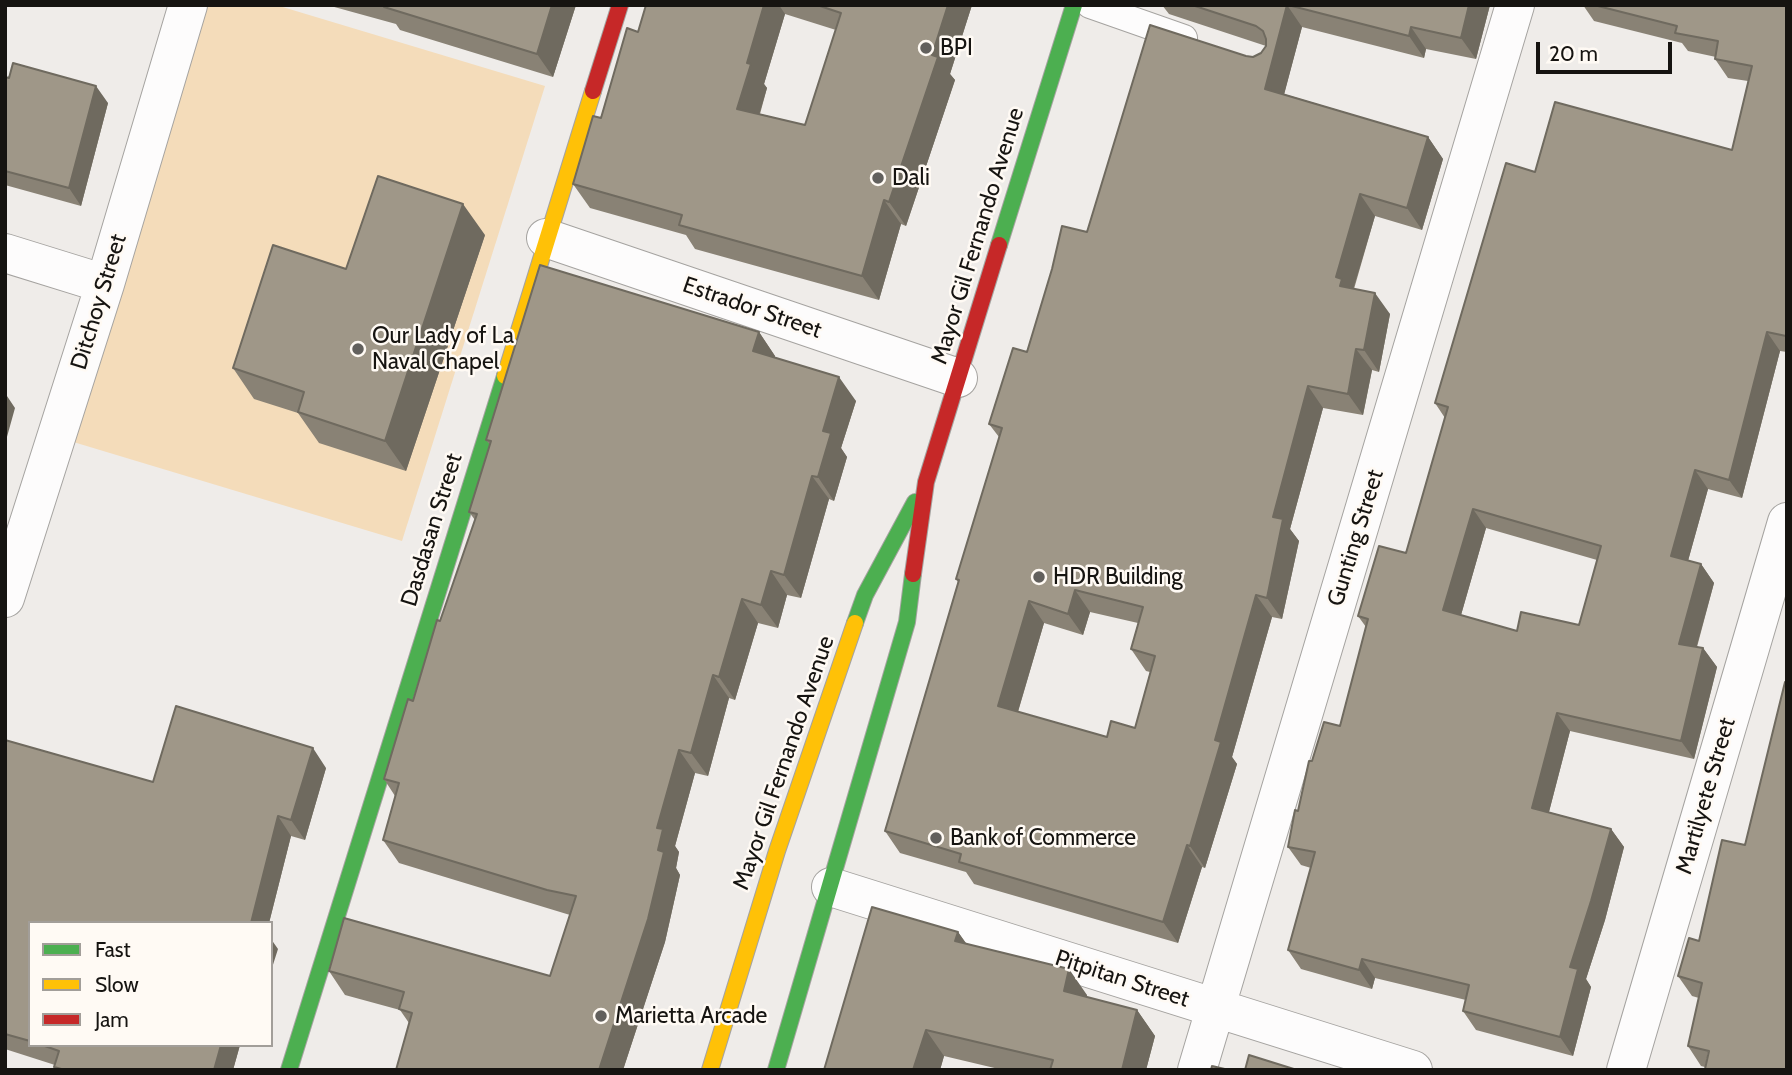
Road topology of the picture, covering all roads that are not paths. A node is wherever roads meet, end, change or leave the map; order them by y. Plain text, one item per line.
1 (188, 5) edge
2 (620, 5) edge
3 (1074, 5) edge
4 (1090, 5) edge
5 (1515, 5) edge
6 (1202, 43) edge
7 (546, 237) junction
8 (5, 253) edge
9 (105, 284) junction
10 (958, 377) junction
11 (926, 482) junction
12 (1787, 522) edge
13 (7, 586) edge
14 (831, 887) junction
15 (1216, 1009) junction
16 (289, 1070) edge
17 (709, 1070) edge
18 (776, 1070) edge
19 (1197, 1070) edge
20 (1413, 1070) edge
21 (1626, 1070) edge

1 - 9 street, Ditchoy Street
2 - 7 main road, Dasdasan Street
3 - 10 main road, Mayor Gil Fernando Avenue
4 - 6 lane
5 - 15 street, Gunting Street
7 - 10 street, Estrador Street
7 - 16 main road, Dasdasan Street
8 - 9 street
9 - 13 street, Ditchoy Street
10 - 11 main road, Mayor Gil Fernando Avenue
11 - 14 main road, Mayor Gil Fernando Avenue
11 - 17 main road, Mayor Gil Fernando Avenue
12 - 21 street, Martilyete Street
14 - 15 street, Pitpitan Street
14 - 18 main road, Mayor Gil Fernando Avenue
15 - 19 street, Gunting Street
15 - 20 street, Pitpitan Street

